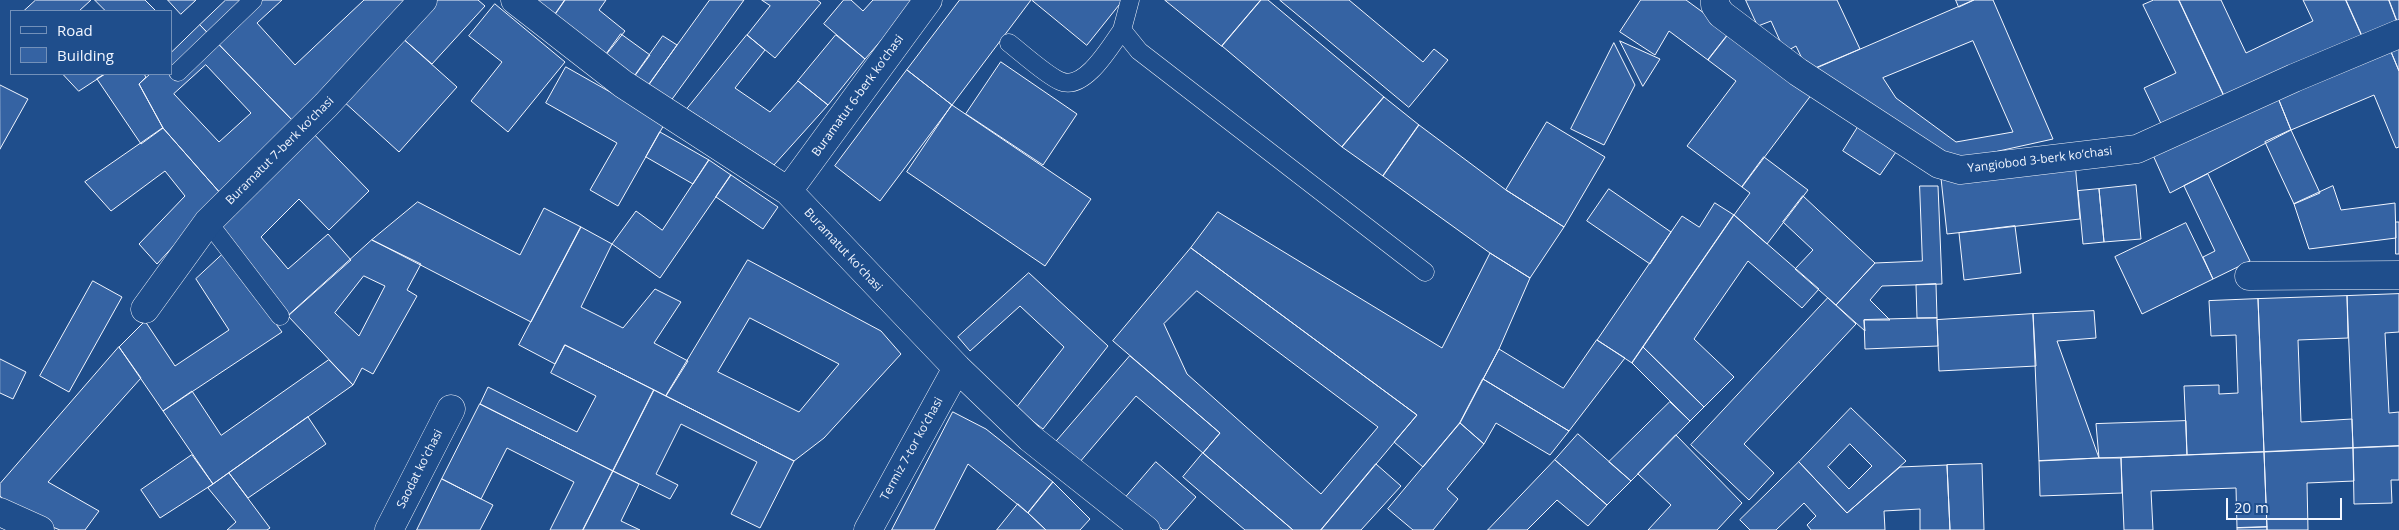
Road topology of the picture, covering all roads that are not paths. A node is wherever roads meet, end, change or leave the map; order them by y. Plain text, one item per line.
1 (253, 0) edge
2 (424, 0) edge
3 (515, 0) edge
4 (928, 0) edge
5 (1130, 0) edge
6 (1715, 0) edge
7 (1122, 30) junction
8 (2399, 34) edge
9 (1009, 43) dead end
10 (178, 72) dead end
11 (788, 191) junction
12 (208, 222) junction
13 (1425, 272) dead end
14 (2249, 276) dead end
15 (2399, 276) edge
16 (145, 309) dead end
17 (280, 316) dead end
18 (957, 368) junction
19 (452, 409) dead end
20 (0, 512) edge
21 (40, 530) edge
22 (389, 530) edge
23 (868, 530) edge
24 (1146, 530) edge

1 - 10 lane
2 - 12 street, Buramatut 7-berk koʼchasi
3 - 11 street, Buramatut koʻchasi
4 - 11 street, Buramatut 6-berk koʼchasi
5 - 7 lane
6 - 8 street, Yangiobod 3-berk koʼchasi
7 - 9 lane
7 - 13 lane
11 - 18 street, Buramatut koʻchasi
12 - 16 street, Buramatut 7-berk koʼchasi
12 - 17 lane
14 - 15 street
18 - 23 street, Termiz 7-tor koʼchasi
18 - 24 street, Buramatut koʻchasi
19 - 22 street, Saodat koʻchasi
20 - 21 street

